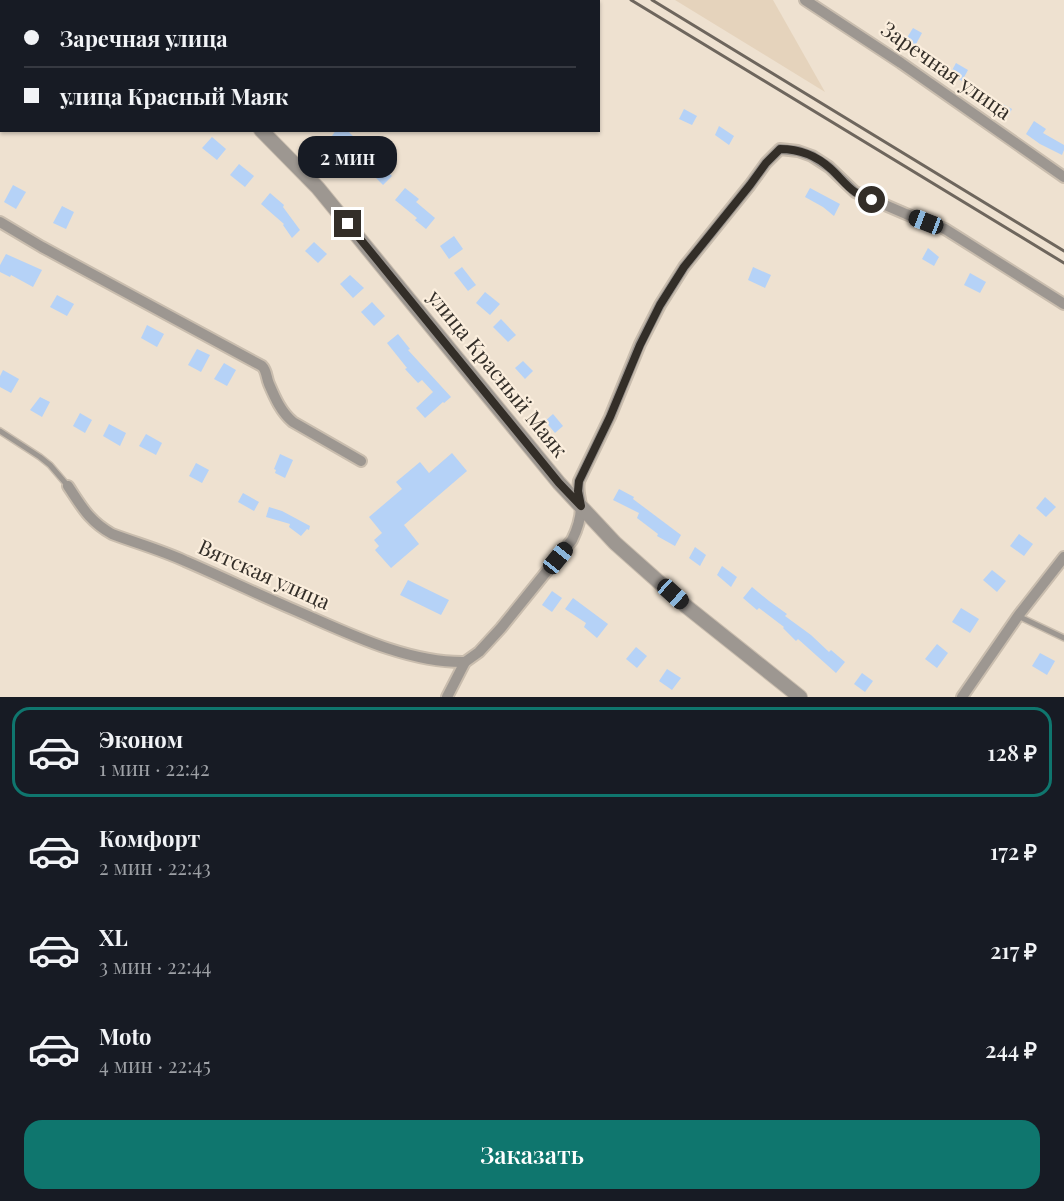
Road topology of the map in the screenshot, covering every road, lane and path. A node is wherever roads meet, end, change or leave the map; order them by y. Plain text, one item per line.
1 (805, 0) edge
2 (263, 132) edge
3 (1064, 177) edge
4 (0, 222) edge
5 (1064, 304) edge
6 (0, 431) edge
7 (361, 461) dead end
8 (68, 486) joint
9 (581, 506) junction
10 (1064, 557) edge
11 (1018, 616) junction
12 (1064, 638) edge
13 (465, 662) junction
14 (447, 697) edge
15 (800, 697) edge
16 (962, 697) edge

1 - 3 street, Заречная улица
2 - 9 street, улица Красный Маяк
4 - 7 street
5 - 9 street
6 - 8 lane
8 - 13 street, Вятская улица
9 - 13 street
9 - 15 street, улица Красный Маяк
10 - 11 street
11 - 12 lane
11 - 16 street
13 - 14 street

